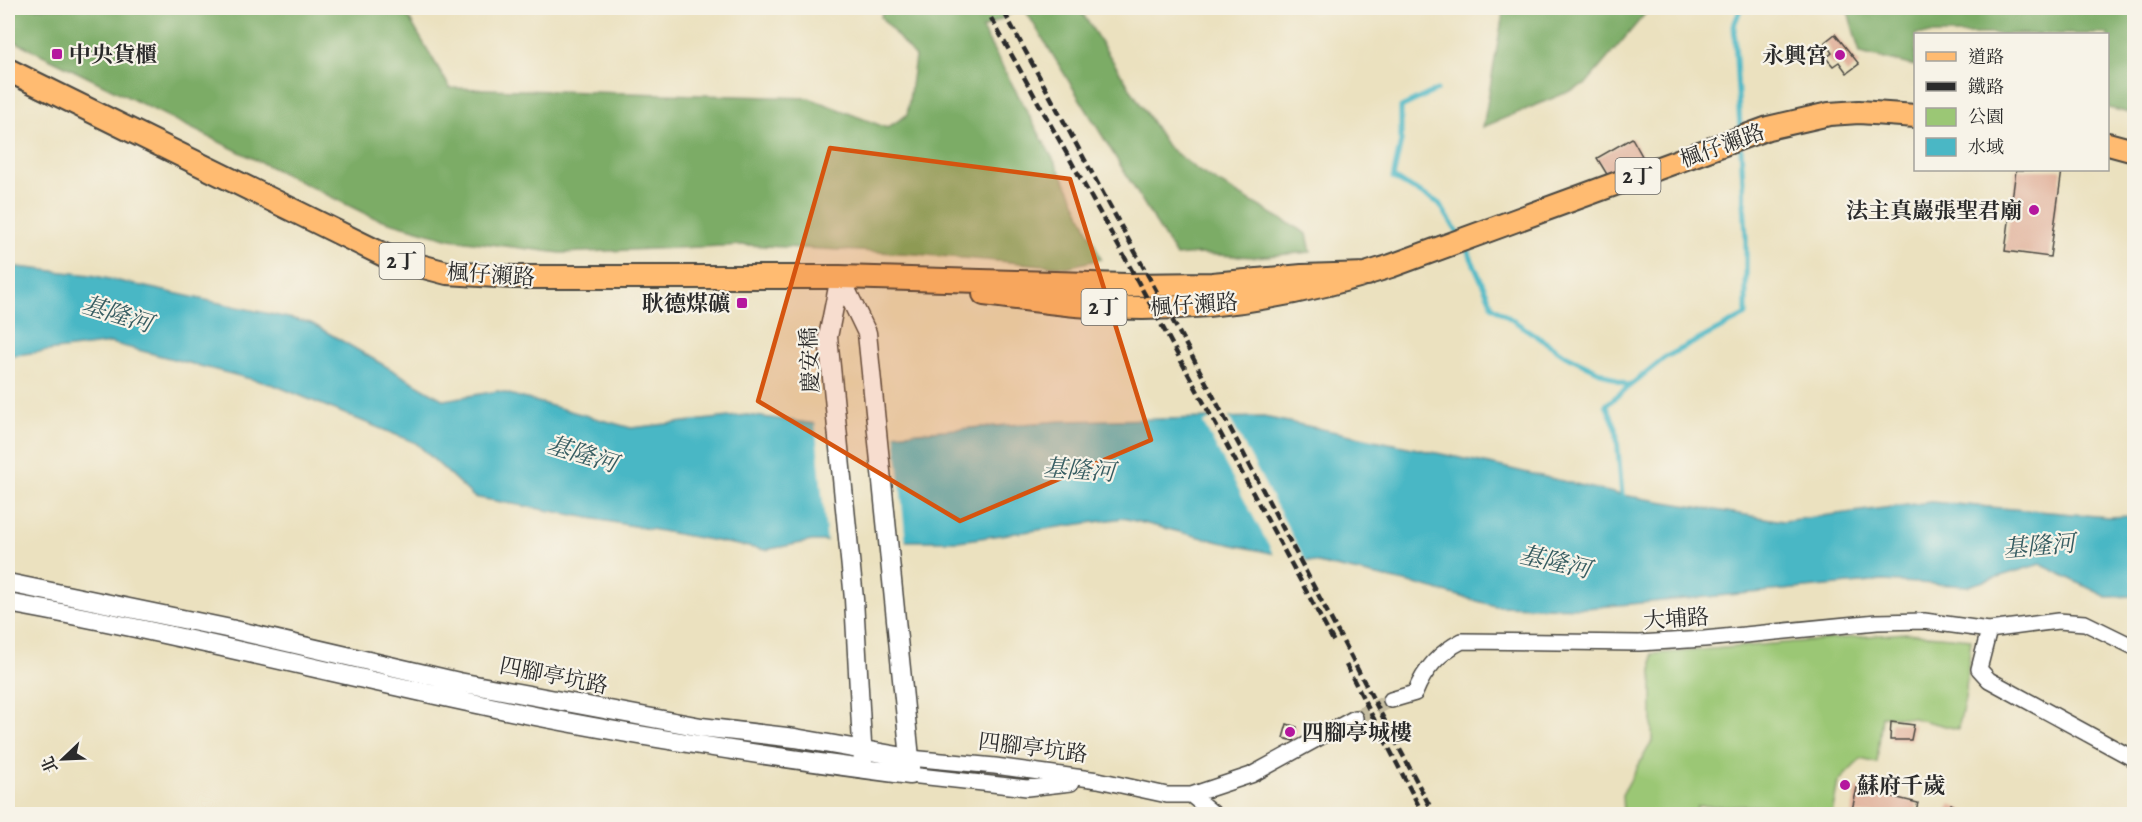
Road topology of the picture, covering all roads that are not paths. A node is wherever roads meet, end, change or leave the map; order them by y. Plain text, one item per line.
1 (8, 70) edge
2 (1914, 116) edge
3 (2109, 144) edge
4 (2134, 151) edge
5 (840, 277) junction
6 (8, 583) edge
7 (8, 603) edge
8 (1989, 630) junction
9 (2134, 647) edge
10 (1391, 700) tunnel mouth
11 (1355, 718) tunnel mouth
12 (2134, 759) edge
13 (863, 760) junction
14 (910, 767) junction
15 (1191, 795) junction
16 (1214, 814) edge

1 - 5 main road, 楓仔瀨路 / 2丁
2 - 5 main road, 楓仔瀨路 / 2丁
3 - 4 main road
5 - 13 street, 慶安橋
5 - 14 street
6 - 13 street, 四腳亭坑路
7 - 13 street, 四腳亭坑路
8 - 9 street, 大埔路
8 - 10 street, 大埔路
8 - 12 street
11 - 15 street
13 - 14 street, 四腳亭坑路
14 - 15 street, 四腳亭坑路
15 - 16 street

